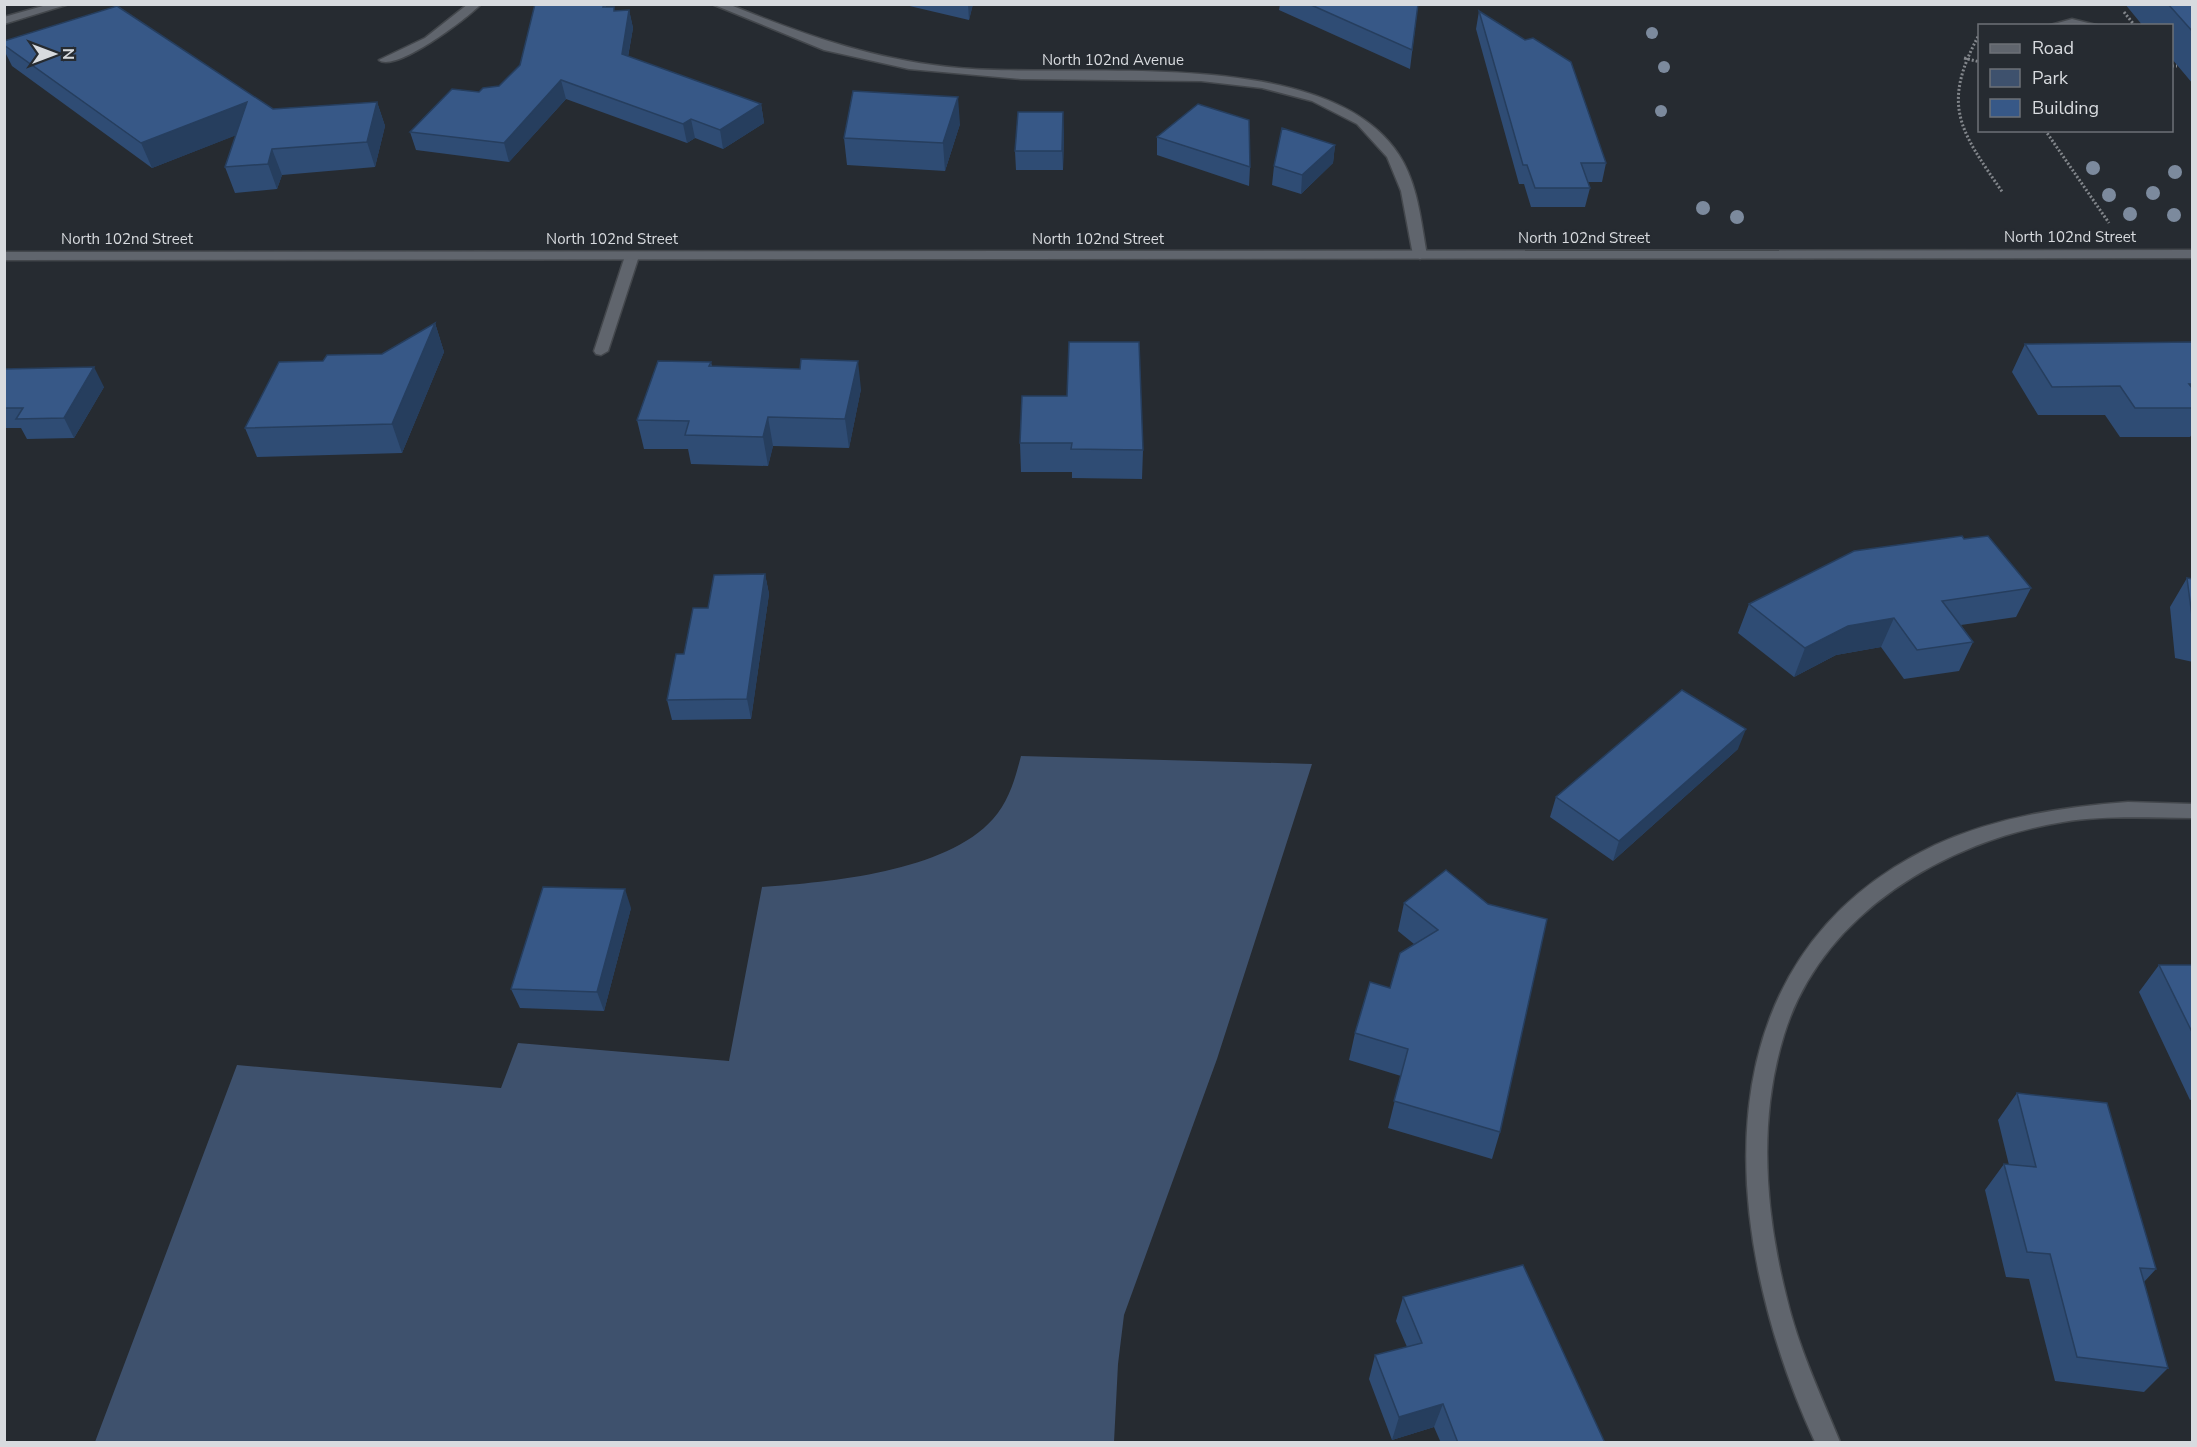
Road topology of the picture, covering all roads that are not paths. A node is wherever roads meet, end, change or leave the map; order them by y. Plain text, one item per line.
1 (64, 4) edge
2 (476, 4) edge
3 (717, 4) edge
4 (4, 21) edge
5 (2062, 24) edge
6 (2084, 24) edge
7 (385, 60) dead end
8 (2193, 254) edge
9 (1420, 255) junction
10 (4, 256) edge
11 (632, 256) junction
12 (601, 351) dead end
13 (2193, 811) edge
14 (1828, 1443) edge

1 - 4 street
2 - 7 street
3 - 9 street, North 102nd Avenue
5 - 6 street
8 - 9 street, North 102nd Street
9 - 11 street, North 102nd Street
10 - 11 street, North 102nd Street
11 - 12 street
13 - 14 street

